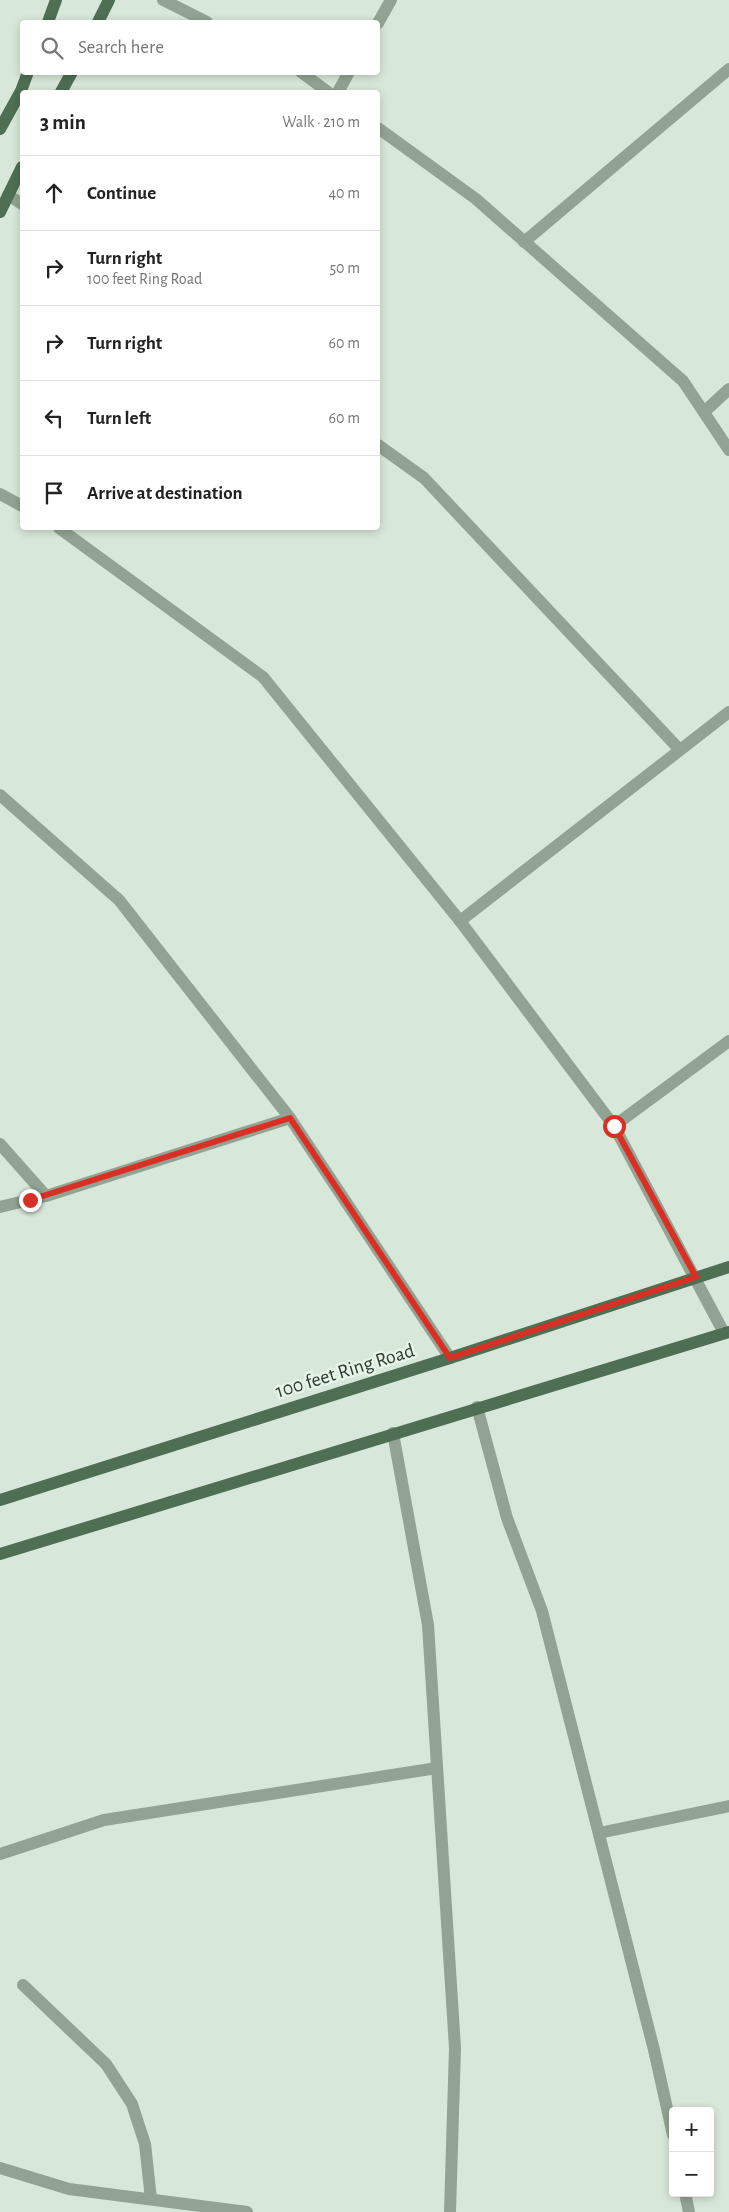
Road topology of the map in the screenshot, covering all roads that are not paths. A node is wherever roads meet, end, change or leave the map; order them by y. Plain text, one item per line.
1 (56, 0) edge
2 (109, 0) edge
3 (164, 0) edge
4 (391, 0) edge
5 (49, 20) edge
6 (99, 20) edge
7 (203, 20) edge
8 (380, 20) edge
9 (729, 69) edge
10 (27, 75) edge
11 (70, 75) edge
12 (305, 75) edge
13 (347, 75) edge
14 (21, 90) edge
15 (62, 90) edge
16 (325, 90) edge
17 (339, 90) edge
18 (20, 93) edge
19 (0, 129) edge
20 (380, 129) edge
21 (20, 171) edge
22 (8, 195) junction
23 (20, 203) edge
24 (0, 212) edge
25 (524, 242) junction
26 (729, 389) edge
27 (704, 412) junction
28 (380, 446) edge
29 (729, 450) edge
30 (0, 494) edge
31 (20, 505) edge
32 (62, 530) edge
33 (729, 712) edge
34 (680, 750) junction
35 (0, 795) edge
36 (460, 921) junction
37 (729, 1041) edge
38 (290, 1118) junction
39 (614, 1126) junction
40 (0, 1144) edge
41 (46, 1196) junction
42 (0, 1207) edge
43 (729, 1267) edge
44 (696, 1277) junction
45 (727, 1333) edge
46 (450, 1358) junction
47 (477, 1407) junction
48 (394, 1433) junction
49 (0, 1500) edge
50 (0, 1554) edge
51 (437, 1768) junction
52 (729, 1806) edge
53 (599, 1833) junction
54 (0, 1854) edge
55 (23, 1985) dead end
56 (669, 2117) edge
57 (0, 2168) edge
58 (686, 2197) edge
59 (151, 2200) junction
60 (247, 2212) edge
61 (450, 2212) edge
62 (689, 2212) edge

1 - 5 main road
2 - 6 main road
3 - 7 street
4 - 8 street
9 - 25 street
10 - 14 main road
11 - 15 main road
12 - 16 street
13 - 17 street
18 - 19 main road
20 - 25 street
21 - 22 main road
22 - 23 street
22 - 24 main road
25 - 27 street
26 - 27 street
27 - 29 street
28 - 34 street
30 - 31 street
32 - 36 street
33 - 34 street
34 - 36 street
35 - 38 street
36 - 39 street
37 - 39 street
38 - 41 street
38 - 46 street
39 - 44 street
40 - 41 street
41 - 42 street
43 - 44 main road, 100 feet Ring Road
44 - 45 street
44 - 46 main road, 100 feet Ring Road
45 - 47 main road
46 - 49 main road, 100 feet Ring Road
47 - 48 main road
47 - 53 street
48 - 50 main road
48 - 51 street
51 - 54 street
51 - 61 street
52 - 53 street
53 - 56 street
55 - 59 street
57 - 59 street
58 - 62 street
59 - 60 street

